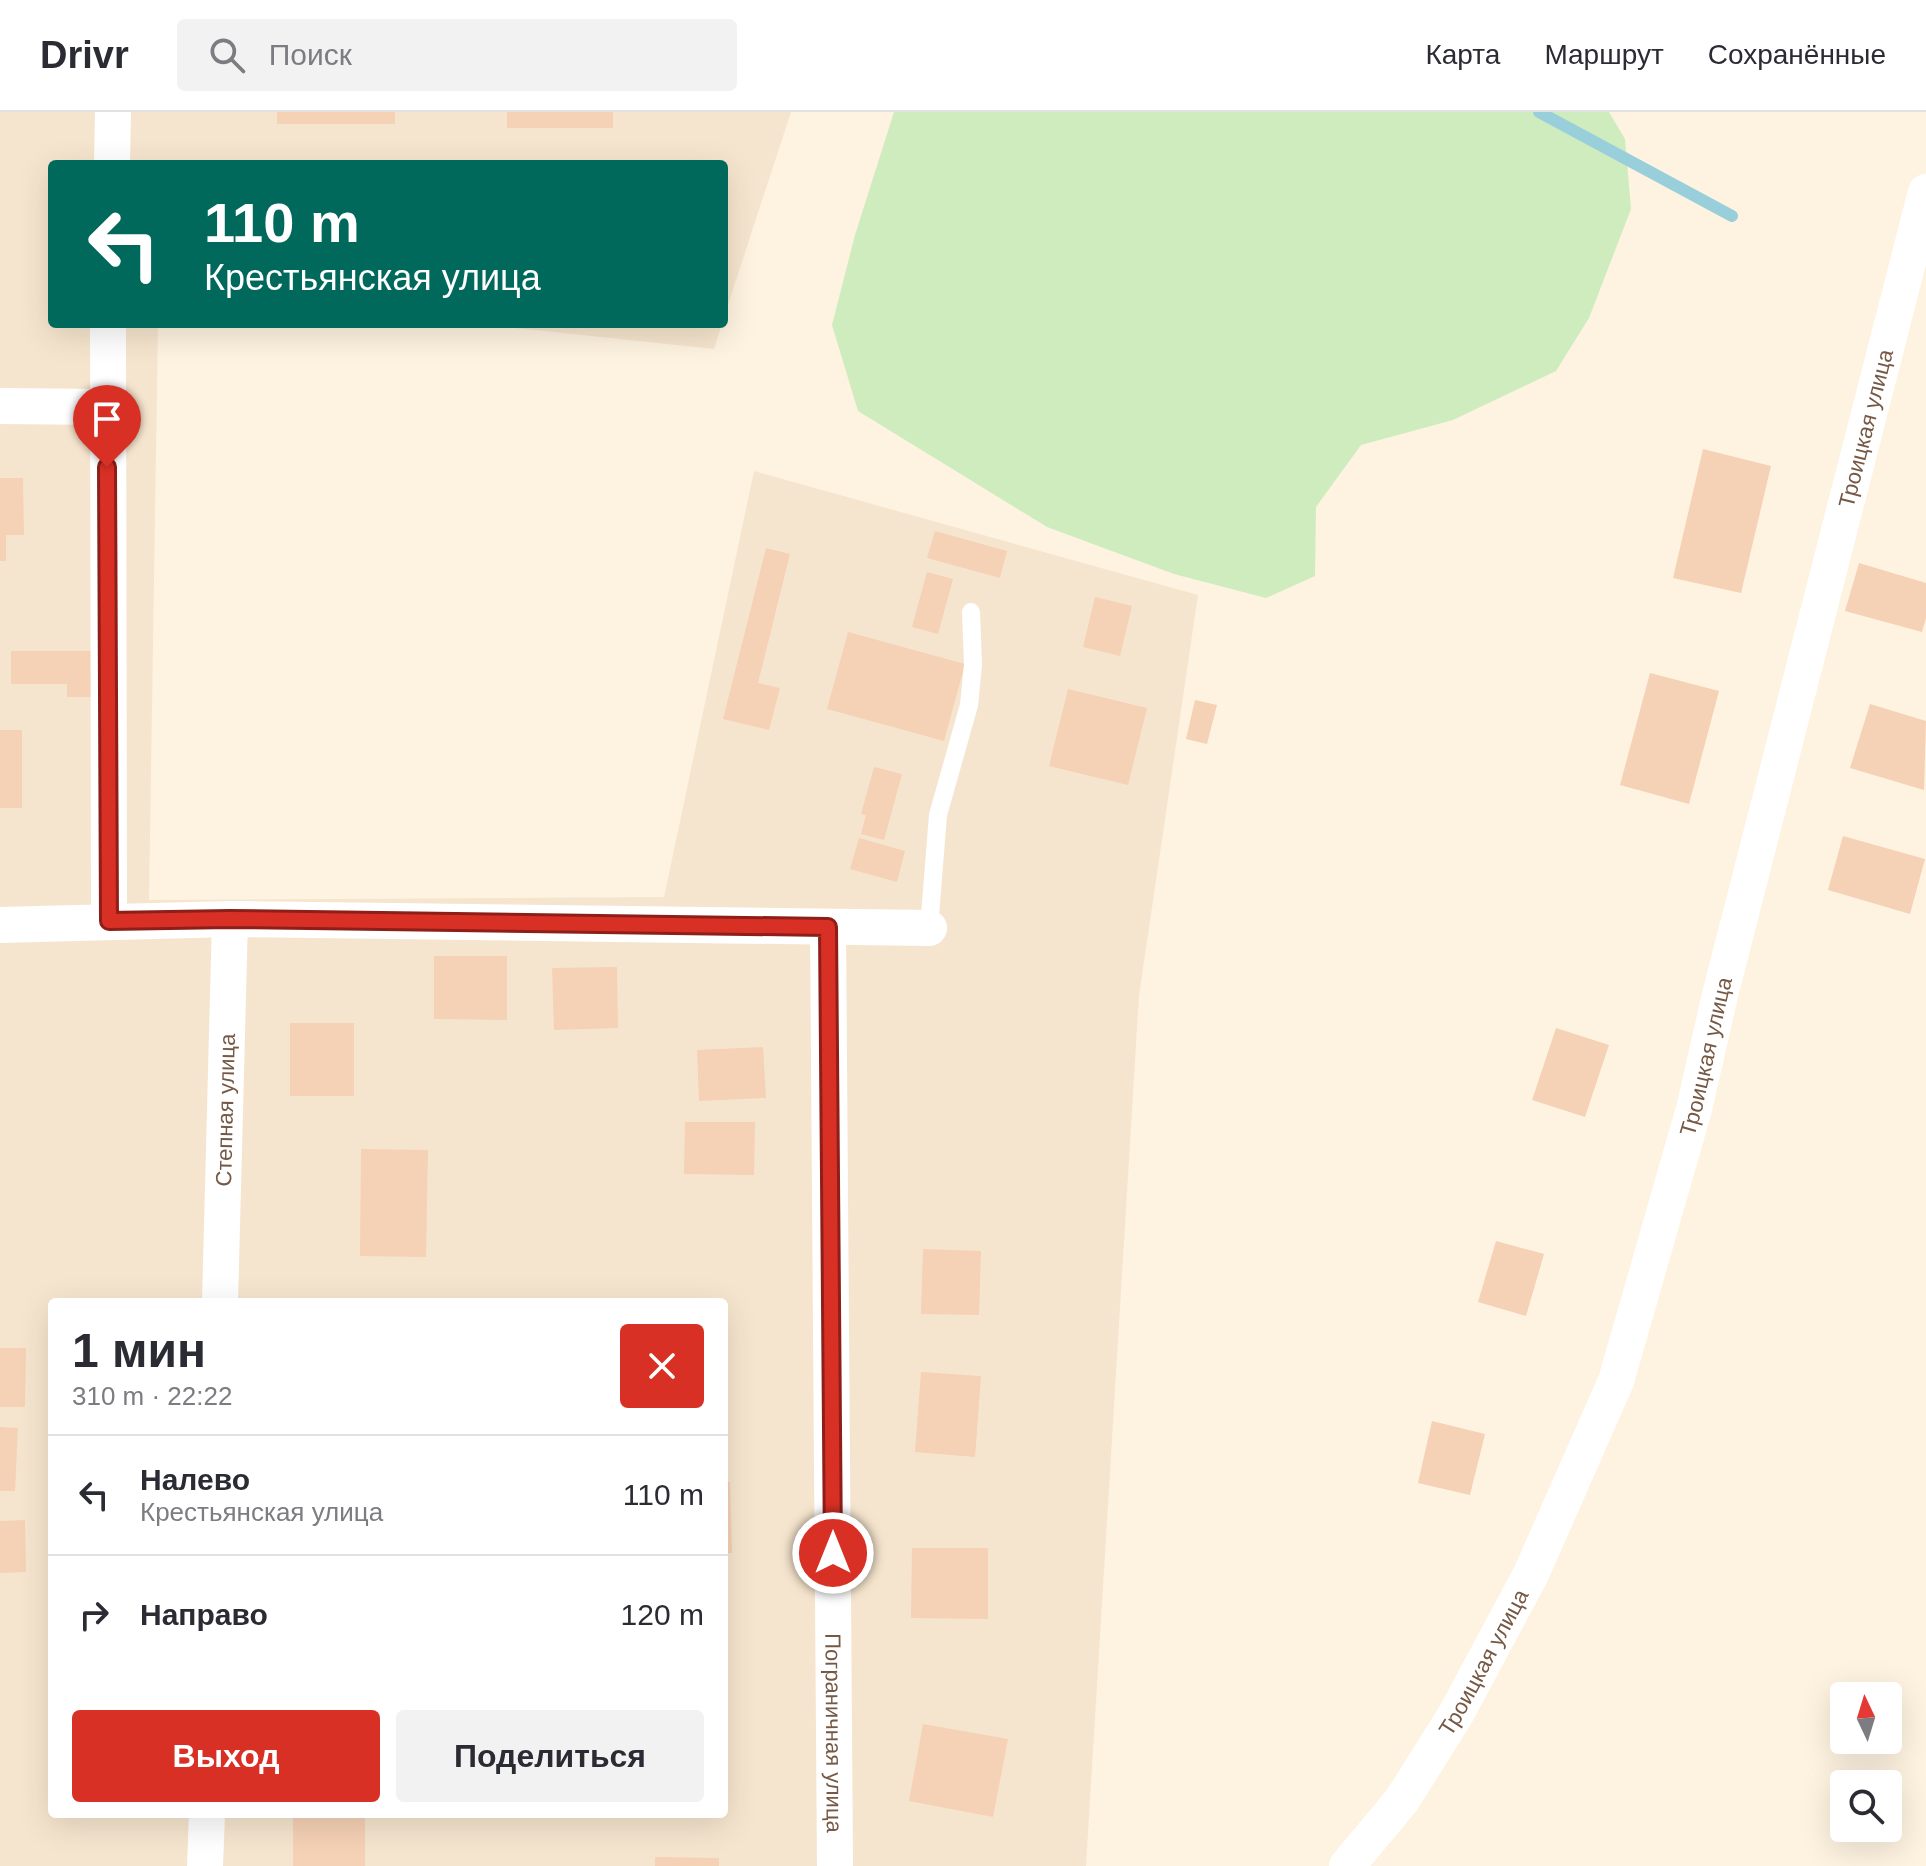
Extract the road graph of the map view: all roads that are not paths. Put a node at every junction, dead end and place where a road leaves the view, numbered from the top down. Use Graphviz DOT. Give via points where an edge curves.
graph roads {
  1 [pos="113,112"];
  2 [pos="112,160"];
  3 [pos="1926,192"];
  4 [pos="1917,274"];
  5 [pos="108,328"];
  6 [pos="0,406"];
  7 [pos="107,407"];
  8 [pos="971,612"];
  9 [pos="230,919"];
  10 [pos="109,921"];
  11 [pos="0,925"];
  12 [pos="828,927"];
  13 [pos="929,928"];
  14 [pos="220,1298"];
  15 [pos="207,1818"];
  16 [pos="205,1866"];
  17 [pos="835,1866"];
  18 [pos="1347,1866"];
  1 -- 2 [label="street"];
  3 -- 4 [label="street, Троицкая улица"];
  4 -- 18 [label="street, Троицкая улица" via="1616,1381 1531,1574 1456,1714 1402,1800"];
  5 -- 7 [label="street"];
  6 -- 7 [label="street"];
  7 -- 10 [label="street"];
  8 -- 13 [label="lane" via="969,705 938,815"];
  9 -- 10 [label="street"];
  9 -- 12 [label="street"];
  9 -- 14 [label="street, Степная улица"];
  10 -- 11 [label="street"];
  12 -- 13 [label="street"];
  12 -- 17 [label="street, Пограничная улица"];
  15 -- 16 [label="street"];
}
